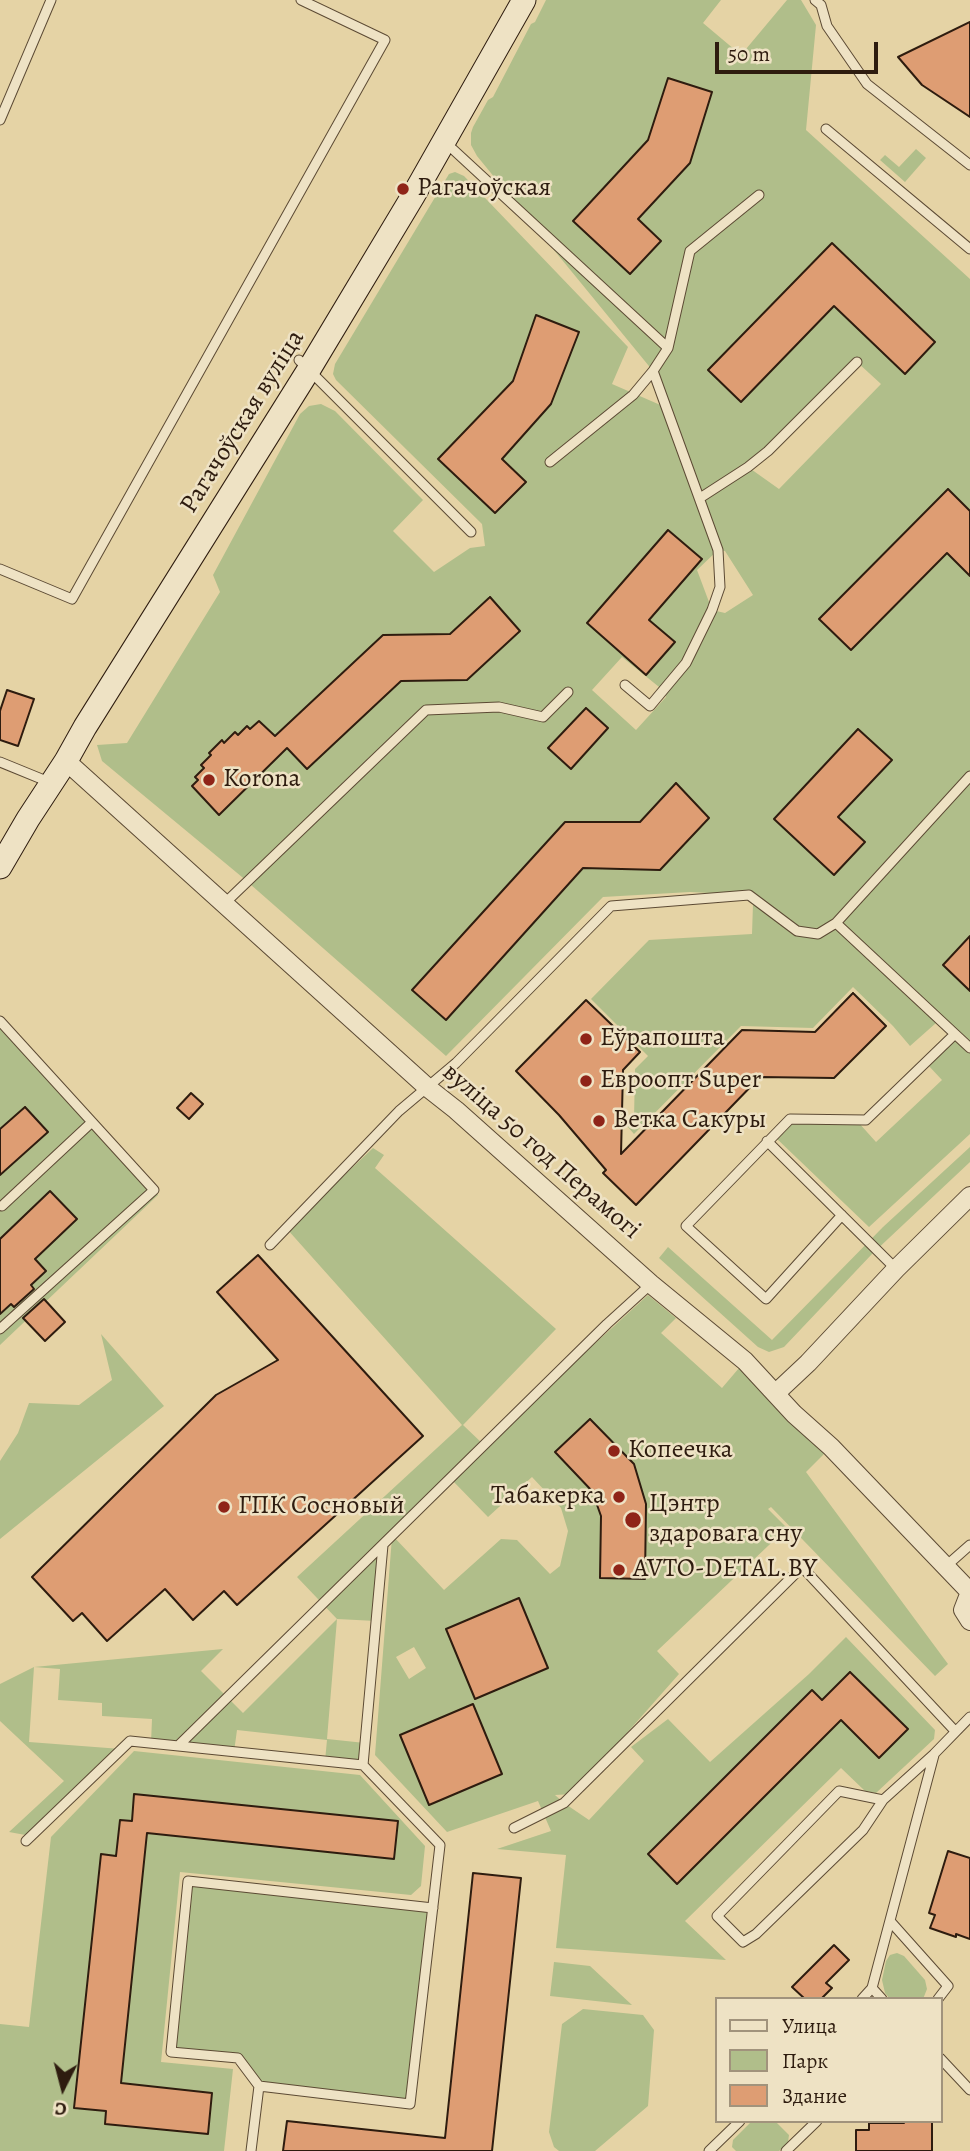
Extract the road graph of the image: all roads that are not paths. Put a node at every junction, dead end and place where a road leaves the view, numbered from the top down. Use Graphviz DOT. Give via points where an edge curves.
graph roads {
  1 [pos="51,0"];
  2 [pos="301,0"];
  3 [pos="524,0"];
  4 [pos="821,2"];
  5 [pos="0,120"];
  6 [pos="826,129"];
  7 [pos="443,141"];
  8 [pos="970,165"];
  9 [pos="759,195"];
  10 [pos="970,249"];
  11 [pos="668,348"];
  12 [pos="857,362"];
  13 [pos="304,366"];
  14 [pos="653,371"];
  15 [pos="550,462"];
  16 [pos="700,498"];
  17 [pos="471,532"];
  18 [pos="0,569"];
  19 [pos="625,685"];
  20 [pos="569,692"];
  21 [pos="66,761"];
  22 [pos="0,762"];
  23 [pos="970,776"];
  24 [pos="51,783"];
  25 [pos="0,867"];
  26 [pos="225,903"];
  27 [pos="836,923"];
  28 [pos="0,1021"];
  29 [pos="955,1034"];
  30 [pos="970,1048"];
  31 [pos="428,1088"];
  32 [pos="92,1122"];
  33 [pos="768,1141"];
  34 [pos="970,1196"];
  35 [pos="2,1206"];
  36 [pos="842,1216"];
  37 [pos="270,1245"];
  38 [pos="896,1269"];
  39 [pos="651,1284"];
  40 [pos="0,1329"];
  41 [pos="776,1393"];
  42 [pos="383,1545"];
  43 [pos="970,1545"];
  44 [pos="945,1567"];
  45 [pos="970,1592"];
  46 [pos="970,1621"];
  47 [pos="970,1717"];
  48 [pos="955,1731"];
  49 [pos="178,1746"];
  50 [pos="934,1754"];
  51 [pos="363,1765"];
  52 [pos="883,1800"];
  53 [pos="514,1828"];
  54 [pos="26,1841"];
  55 [pos="433,1908"];
  56 [pos="890,1921"];
  57 [pos="872,1989"];
  58 [pos="864,1997"];
  59 [pos="880,1997"];
  60 [pos="940,1997"];
  61 [pos="942,2061"];
  62 [pos="260,2086"];
  63 [pos="970,2090"];
  64 [pos="738,2123"];
  65 [pos="815,2123"];
  66 [pos="251,2151"];
  67 [pos="709,2151"];
  68 [pos="786,2151"];
  1 -- 5 [label="lane"];
  2 -- 18 [label="lane" via="385,40 72,599"];
  3 -- 7 [label="street, Рагачоўская вуліца"];
  4 -- 8 [label="lane" via="827,26 867,84"];
  6 -- 10 [label="lane"];
  7 -- 11 [label="lane"];
  7 -- 13 [label="street, Рагачоўская вуліца" via="401,217"];
  9 -- 11 [label="lane" via="690,251"];
  11 -- 14 [label="lane"];
  12 -- 16 [label="lane" via="768,451"];
  13 -- 17 [label="lane"];
  13 -- 21 [label="street, Рагачоўская вуліца"];
  14 -- 15 [label="lane" via="633,395"];
  14 -- 16 [label="lane"];
  16 -- 19 [label="lane" via="719,550 720,587 712,610 686,663 650,706"];
  20 -- 26 [label="lane" via="543,717 499,707 426,710"];
  21 -- 24 [label="street, Рагачоўская вуліца"];
  21 -- 26 [label="street, вуліца 50 год Перамогі"];
  22 -- 24 [label="lane"];
  23 -- 27 [label="lane"];
  24 -- 25 [label="street, Рагачоўская вуліца"];
  26 -- 31 [label="street, вуліца 50 год Перамогі"];
  27 -- 29 [label="lane"];
  27 -- 31 [label="lane" via="818,934 797,931 748,895 611,906"];
  28 -- 32 [label="lane"];
  29 -- 30 [label="lane"];
  29 -- 33 [label="lane" via="866,1120 790,1119"];
  31 -- 37 [label="lane" via="399,1111"];
  31 -- 39 [label="street, вуліца 50 год Перамогі"];
  32 -- 35 [label="lane"];
  32 -- 40 [label="lane" via="154,1190"];
  33 -- 36 [label="lane"];
  33 -- 36 [label="lane" via="686,1226 766,1299"];
  34 -- 38 [label="street"];
  36 -- 38 [label="lane"];
  38 -- 41 [label="street"];
  39 -- 41 [label="street, вуліца 50 год Перамогі" via="745,1361"];
  39 -- 42 [label="lane"];
  41 -- 44 [label="street, вуліца 50 год Перамогі"];
  42 -- 49 [label="lane"];
  42 -- 51 [label="lane"];
  43 -- 44 [label="lane"];
  44 -- 45 [label="street, вуліца 50 год Перамогі"];
  45 -- 46 [label="street, вуліца 50 год Перамогі" via="963,1610"];
  47 -- 48 [label="lane"];
  48 -- 50 [label="lane"];
  48 -- 53 [label="lane" via="802,1567 564,1803"];
  49 -- 51 [label="lane"];
  49 -- 54 [label="lane" via="130,1741"];
  50 -- 52 [label="lane"];
  50 -- 56 [label="lane"];
  51 -- 55 [label="lane" via="440,1845"];
  52 -- 52 [label="lane" via="839,1791 717,1916 743,1942 756,1934 863,1830"];
  55 -- 62 [label="lane" via="410,2104"];
  55 -- 62 [label="lane" via="188,1881 171,2052 238,2058"];
  56 -- 57 [label="lane"];
  56 -- 60 [label="lane" via="948,1986"];
  57 -- 58 [label="lane"];
  57 -- 59 [label="lane"];
  61 -- 63 [label="lane"];
  62 -- 66 [label="lane"];
  64 -- 67 [label="lane"];
  65 -- 68 [label="lane"];
}
